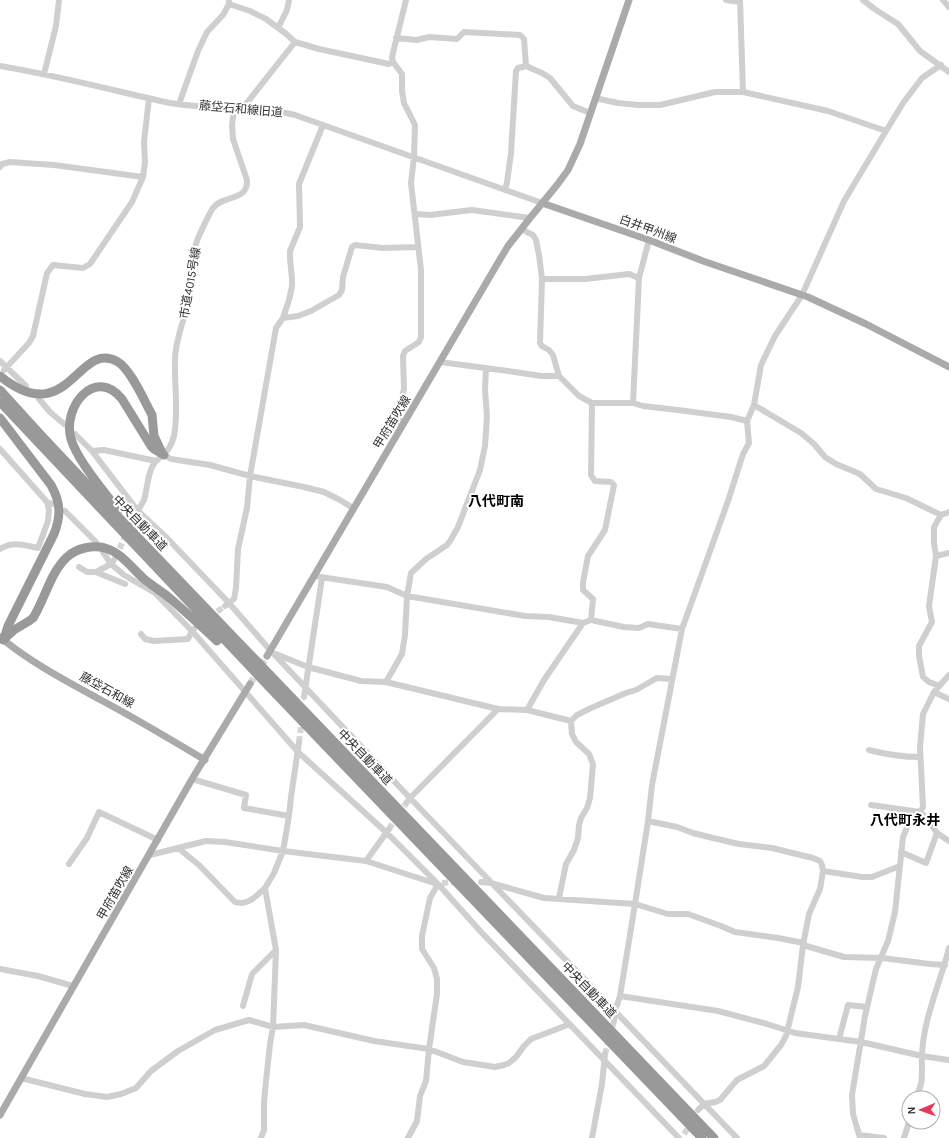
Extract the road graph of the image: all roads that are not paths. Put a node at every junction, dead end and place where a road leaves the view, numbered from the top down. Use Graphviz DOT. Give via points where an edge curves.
graph roads {
  1 [pos="59,0"];
  2 [pos="289,0"];
  3 [pos="406,0"];
  4 [pos="630,0"];
  5 [pos="726,0"];
  6 [pos="863,0"];
  7 [pos="943,0"];
  8 [pos="740,1"];
  9 [pos="229,2"];
  10 [pos="949,7"];
  11 [pos="278,28"];
  12 [pos="396,38"];
  13 [pos="294,42"];
  14 [pos="393,62"];
  15 [pos="0,66"];
  16 [pos="526,66"];
  17 [pos="946,67"];
  18 [pos="44,74"];
  19 [pos="743,92"];
  20 [pos="149,98"];
  21 [pos="595,98"];
  22 [pos="179,104"];
  23 [pos="234,109"];
  24 [pos="242,109"];
  25 [pos="590,113"];
  26 [pos="323,125"];
  27 [pos="886,131"];
  28 [pos="414,157"];
  29 [pos="0,167"];
  30 [pos="143,177"];
  31 [pos="505,190"];
  32 [pos="542,203"];
  33 [pos="415,214"];
  34 [pos="530,218"];
  35 [pos="521,229"];
  36 [pos="648,240"];
  37 [pos="418,247"];
  38 [pos="639,278"];
  39 [pos="542,279"];
  40 [pos="802,295"];
  41 [pos="284,318"];
  42 [pos="0,361"];
  43 [pos="440,362"];
  44 [pos="949,367"];
  45 [pos="486,368"];
  46 [pos="3,371"];
  47 [pos="559,376"];
  48 [pos="26,386"];
  49 [pos="0,390"];
  50 [pos="38,399"];
  51 [pos="0,402"];
  52 [pos="592,403"];
  53 [pos="634,403"];
  54 [pos="754,405"];
  55 [pos="0,418"];
  56 [pos="747,421"];
  57 [pos="64,424"];
  58 [pos="401,428"];
  59 [pos="75,434"];
  60 [pos="0,449"];
  61 [pos="92,451"];
  62 [pos="160,458"];
  63 [pos="250,476"];
  64 [pos="353,508"];
  65 [pos="65,511"];
  66 [pos="138,511"];
  67 [pos="949,512"];
  68 [pos="940,515"];
  69 [pos="133,518"];
  70 [pos="96,542"];
  71 [pos="0,549"];
  72 [pos="103,552"];
  73 [pos="949,553"];
  74 [pos="936,556"];
  75 [pos="113,562"];
  76 [pos="79,566"];
  77 [pos="96,572"];
  78 [pos="314,576"];
  79 [pos="322,578"];
  80 [pos="125,584"];
  81 [pos="406,596"];
  82 [pos="227,604"];
  83 [pos="216,619"];
  84 [pos="591,620"];
  85 [pos="583,623"];
  86 [pos="682,629"];
  87 [pos="193,630"];
  88 [pos="142,634"];
  89 [pos="2,639"];
  90 [pos="270,653"];
  91 [pos="308,667"];
  92 [pos="949,675"];
  93 [pos="672,679"];
  94 [pos="386,682"];
  95 [pos="250,684"];
  96 [pos="939,686"];
  97 [pos="305,687"];
  98 [pos="272,690"];
  99 [pos="246,691"];
  100 [pos="934,692"];
  101 [pos="304,698"];
  102 [pos="949,699"];
  103 [pos="498,709"];
  104 [pos="527,710"];
  105 [pos="571,722"];
  106 [pos="299,742"];
  107 [pos="869,750"];
  108 [pos="298,752"];
  109 [pos="920,757"];
  110 [pos="205,760"];
  111 [pos="192,779"];
  112 [pos="408,800"];
  113 [pos="871,805"];
  114 [pos="920,812"];
  115 [pos="289,816"];
  116 [pos="648,821"];
  117 [pos="388,831"];
  118 [pos="937,833"];
  119 [pos="158,840"];
  120 [pos="949,841"];
  121 [pos="178,848"];
  122 [pos="283,851"];
  123 [pos="901,852"];
  124 [pos="150,855"];
  125 [pos="366,861"];
  126 [pos="69,864"];
  127 [pos="900,866"];
  128 [pos="823,871"];
  129 [pos="481,882"];
  130 [pos="440,883"];
  131 [pos="491,883"];
  132 [pos="265,888"];
  133 [pos="559,898"];
  134 [pos="635,904"];
  135 [pos="803,944"];
  136 [pos="949,948"];
  137 [pos="276,950"];
  138 [pos="882,958"];
  139 [pos="945,965"];
  140 [pos="0,969"];
  141 [pos="73,986"];
  142 [pos="620,996"];
  143 [pos="243,1006"];
  144 [pos="867,1007"];
  145 [pos="615,1012"];
  146 [pos="614,1020"];
  147 [pos="570,1024"];
  148 [pos="273,1027"];
  149 [pos="787,1031"];
  150 [pos="839,1039"];
  151 [pos="861,1042"];
  152 [pos="429,1049"];
  153 [pos="922,1056"];
  154 [pos="605,1057"];
  155 [pos="949,1060"];
  156 [pos="21,1078"];
  157 [pos="920,1090"];
  158 [pos="704,1104"];
  159 [pos="698,1110"];
  160 [pos="0,1115"];
  161 [pos="860,1136"];
  162 [pos="682,1137"];
  163 [pos="261,1138"];
  164 [pos="408,1138"];
  165 [pos="592,1138"];
  166 [pos="702,1138"];
  167 [pos="714,1138"];
  168 [pos="737,1138"];
  169 [pos="884,1138"];
  1 -- 18 [label="street" via="56,26"];
  2 -- 11 [label="street"];
  3 -- 12 [label="street"];
  4 -- 21 [label="main road"];
  5 -- 8 [label="street"];
  6 -- 17 [label="street" via="898,24 920,51"];
  7 -- 10 [label="street"];
  8 -- 19 [label="street"];
  9 -- 11 [label="street" via="266,19"];
  9 -- 22 [label="street" via="223,16 207,32"];
  11 -- 13 [label="street"];
  12 -- 14 [label="street"];
  12 -- 16 [label="street" via="457,39 464,32 520,36 524,39"];
  13 -- 14 [label="street" via="389,64"];
  13 -- 24 [label="street"];
  14 -- 28 [label="street" via="402,74 404,103 415,125"];
  15 -- 18 [label="street, 藤垈石和線旧道"];
  16 -- 25 [label="street" via="542,72 573,106"];
  16 -- 31 [label="street" via="516,71 511,153"];
  17 -- 27 [label="street" via="922,78"];
  18 -- 20 [label="street, 藤垈石和線旧道"];
  19 -- 21 [label="street" via="715,92 660,105 618,103"];
  19 -- 27 [label="street" via="828,111"];
  20 -- 22 [label="street, 藤垈石和線旧道"];
  20 -- 30 [label="street"];
  21 -- 25 [label="main road"];
  22 -- 23 [label="street, 藤垈石和線旧道"];
  23 -- 24 [label="street, 藤垈石和線旧道"];
  23 -- 62 [label="street, 市道4015号線" via="233,139 248,186 245,192 213,208 196,243 190,298 176,346 174,435 172,443"];
  24 -- 26 [label="street, 藤垈石和線旧道" via="283,112"];
  25 -- 32 [label="main road" via="568,170"];
  26 -- 28 [label="street, 藤垈石和線旧道"];
  26 -- 41 [label="street" via="299,184 300,227 290,250 292,286"];
  27 -- 40 [label="street" via="844,201"];
  28 -- 31 [label="street, 藤垈石和線旧道"];
  28 -- 33 [label="street" via="411,183"];
  29 -- 30 [label="street" via="10,162 54,165"];
  30 -- 46 [label="street" via="132,202 90,264 83,268 53,265 47,273 33,336"];
  31 -- 32 [label="street, 藤垈石和線旧道"];
  32 -- 34 [label="main road, 甲府笛吹線"];
  32 -- 36 [label="main road, 白井甲州線"];
  33 -- 34 [label="street" via="430,215 472,210"];
  33 -- 37 [label="street"];
  34 -- 35 [label="main road, 甲府笛吹線"];
  35 -- 39 [label="street" via="533,235 536,240"];
  35 -- 43 [label="main road, 甲府笛吹線" via="499,261"];
  36 -- 38 [label="street"];
  36 -- 40 [label="main road, 白井甲州線"];
  37 -- 41 [label="street" via="383,248 355,245 352,247 339,295 311,312"];
  37 -- 58 [label="street" via="421,270 421,337 403,356 404,389 398,412"];
  38 -- 39 [label="street" via="629,274 585,279"];
  38 -- 53 [label="street"];
  39 -- 47 [label="street" via="540,343 553,355"];
  40 -- 44 [label="main road, 白井甲州線" via="866,324"];
  40 -- 54 [label="street" via="775,336 761,365"];
  41 -- 63 [label="street" via="276,328"];
  42 -- 46 [label="street"];
  43 -- 45 [label="street"];
  43 -- 58 [label="main road, 甲府笛吹線"];
  45 -- 47 [label="street"];
  45 -- 81 [label="street" via="487,416 480,470 450,541 411,573"];
  46 -- 48 [label="street"];
  46 -- 62 [label="highway" via="10,384 27,392 45,394 60,389 92,362 105,359 119,362 129,374 152,415"];
  47 -- 52 [label="street" via="578,396"];
  49 -- 83 [label="highway, 中央自動車道"];
  50 -- 57 [label="street"];
  51 -- 98 [label="highway, 中央自動車道"];
  52 -- 53 [label="street"];
  52 -- 84 [label="street" via="591,474 595,481 611,482 614,485 605,530 588,556 583,582 583,590 593,599"];
  53 -- 56 [label="street"];
  54 -- 56 [label="street"];
  54 -- 68 [label="street" via="801,433 825,457 860,474 876,488 906,498"];
  55 -- 89 [label="highway" via="51,486 60,511 54,534"];
  56 -- 86 [label="street" via="749,443"];
  58 -- 64 [label="main road, 甲府笛吹線"];
  59 -- 61 [label="street"];
  60 -- 71 [label="street" via="50,503 48,520 38,548 14,544"];
  61 -- 62 [label="street" via="104,450"];
  61 -- 66 [label="street"];
  62 -- 63 [label="street" via="210,465"];
  62 -- 66 [label="street, 市道4015号線" via="150,471 144,498"];
  62 -- 83 [label="highway" via="122,399 113,390 95,388 84,393 76,403 70,416 69,432 84,464 120,512"];
  63 -- 64 [label="street" via="324,492"];
  63 -- 82 [label="street" via="247,508 238,549 234,600"];
  64 -- 78 [label="main road, 甲府笛吹線"];
  65 -- 70 [label="street"];
  66 -- 69 [label="street, 市道4015号線"];
  66 -- 82 [label="street"];
  67 -- 68 [label="street"];
  68 -- 74 [label="street" via="934,527"];
  72 -- 75 [label="street"];
  73 -- 74 [label="street"];
  74 -- 96 [label="street" via="930,606 932,622 919,646 919,656 923,677"];
  75 -- 77 [label="street"];
  75 -- 87 [label="street" via="124,575 155,593"];
  76 -- 77 [label="street" via="87,572"];
  77 -- 80 [label="street"];
  78 -- 79 [label="street"];
  78 -- 90 [label="main road, 甲府笛吹線"];
  79 -- 81 [label="street" via="387,587"];
  79 -- 91 [label="street"];
  81 -- 85 [label="street"];
  81 -- 94 [label="street" via="402,654"];
  82 -- 90 [label="street"];
  83 -- 167 [label="highway, 中央自動車道"];
  84 -- 85 [label="street"];
  84 -- 86 [label="street" via="624,627 639,628 648,624"];
  85 -- 104 [label="street"];
  86 -- 93 [label="street"];
  87 -- 88 [label="street" via="188,639 154,641 145,639"];
  87 -- 99 [label="street"];
  89 -- 98 [label="highway" via="33,618 55,574 68,557 84,548 104,548 122,558 171,599"];
  89 -- 110 [label="main road, 藤垈石和線" via="69,682"];
  90 -- 91 [label="street"];
  90 -- 97 [label="street"];
  91 -- 94 [label="street" via="361,681"];
  91 -- 97 [label="street"];
  92 -- 96 [label="street"];
  93 -- 105 [label="street" via="657,678 636,690 577,715"];
  93 -- 116 [label="street" via="652,785"];
  94 -- 103 [label="street"];
  95 -- 99 [label="main road, 甲府笛吹線"];
  96 -- 100 [label="street"];
  97 -- 101 [label="street"];
  97 -- 112 [label="street"];
  98 -- 166 [label="highway, 中央自動車道"];
  99 -- 108 [label="street"];
  99 -- 110 [label="main road, 甲府笛吹線"];
  100 -- 102 [label="street"];
  100 -- 109 [label="street" via="923,714"];
  103 -- 104 [label="street"];
  103 -- 112 [label="street"];
  104 -- 105 [label="street"];
  105 -- 133 [label="street" via="576,742 589,754 592,778 590,798 581,818 574,850 566,864"];
  106 -- 108 [label="street"];
  107 -- 109 [label="street" via="904,757"];
  108 -- 115 [label="street"];
  108 -- 117 [label="street"];
  109 -- 114 [label="street" via="923,807"];
  110 -- 111 [label="main road, 甲府笛吹線"];
  111 -- 115 [label="street" via="246,794 244,808"];
  111 -- 119 [label="main road, 甲府笛吹線"];
  112 -- 131 [label="street"];
  113 -- 114 [label="street"];
  114 -- 118 [label="street"];
  114 -- 123 [label="street" via="908,825"];
  115 -- 122 [label="street"];
  116 -- 128 [label="street" via="739,844 772,848 813,858 820,862"];
  116 -- 134 [label="street"];
  117 -- 125 [label="street"];
  117 -- 130 [label="street"];
  118 -- 120 [label="street"];
  118 -- 123 [label="street" via="926,863"];
  119 -- 124 [label="main road, 甲府笛吹線"];
  119 -- 126 [label="street" via="98,812 87,838"];
  121 -- 122 [label="street" via="206,841"];
  121 -- 124 [label="street"];
  121 -- 132 [label="street" via="199,865 235,902 241,904 249,901"];
  122 -- 125 [label="street"];
  122 -- 132 [label="street"];
  123 -- 127 [label="street"];
  124 -- 141 [label="main road, 甲府笛吹線"];
  125 -- 130 [label="street"];
  127 -- 128 [label="street" via="872,877"];
  127 -- 138 [label="street" via="895,912"];
  128 -- 135 [label="street" via="820,889 809,914"];
  129 -- 131 [label="street"];
  130 -- 147 [label="street" via="482,933"];
  130 -- 152 [label="street" via="430,898 422,936 422,949 434,968 437,979"];
  131 -- 133 [label="street" via="544,898"];
  131 -- 145 [label="street"];
  132 -- 137 [label="street"];
  133 -- 134 [label="street"];
  134 -- 135 [label="street" via="668,914 688,914 735,932"];
  134 -- 142 [label="street"];
  135 -- 138 [label="street" via="844,957"];
  135 -- 149 [label="street" via="798,987"];
  136 -- 139 [label="street"];
  137 -- 143 [label="street" via="252,974"];
  137 -- 148 [label="street"];
  138 -- 139 [label="street"];
  138 -- 144 [label="street" via="876,969"];
  139 -- 153 [label="street" via="929,1015"];
  140 -- 141 [label="street"];
  141 -- 156 [label="main road, 甲府笛吹線"];
  142 -- 145 [label="street"];
  142 -- 149 [label="street" via="718,1011"];
  144 -- 150 [label="street" via="848,1005"];
  144 -- 151 [label="street"];
  145 -- 146 [label="street"];
  145 -- 158 [label="street"];
  147 -- 152 [label="street" via="531,1039 509,1063 495,1067 463,1062"];
  147 -- 154 [label="street"];
  148 -- 152 [label="street" via="304,1025 374,1041"];
  148 -- 156 [label="street" via="249,1020 215,1030 178,1051 151,1071 136,1088 121,1094 106,1097 85,1094"];
  148 -- 163 [label="street" via="266,1080 264,1130"];
  149 -- 150 [label="street"];
  149 -- 158 [label="street" via="781,1045 764,1066 738,1080 720,1100"];
  150 -- 151 [label="street"];
  151 -- 153 [label="street"];
  151 -- 161 [label="street" via="852,1095 853,1114"];
  152 -- 164 [label="street" via="426,1081 420,1096 417,1121"];
  153 -- 155 [label="street"];
  153 -- 157 [label="street"];
  154 -- 162 [label="street"];
  154 -- 165 [label="street"];
  156 -- 160 [label="main road, 甲府笛吹線"];
  158 -- 159 [label="street"];
  158 -- 168 [label="street"];
  161 -- 169 [label="street"];
}
